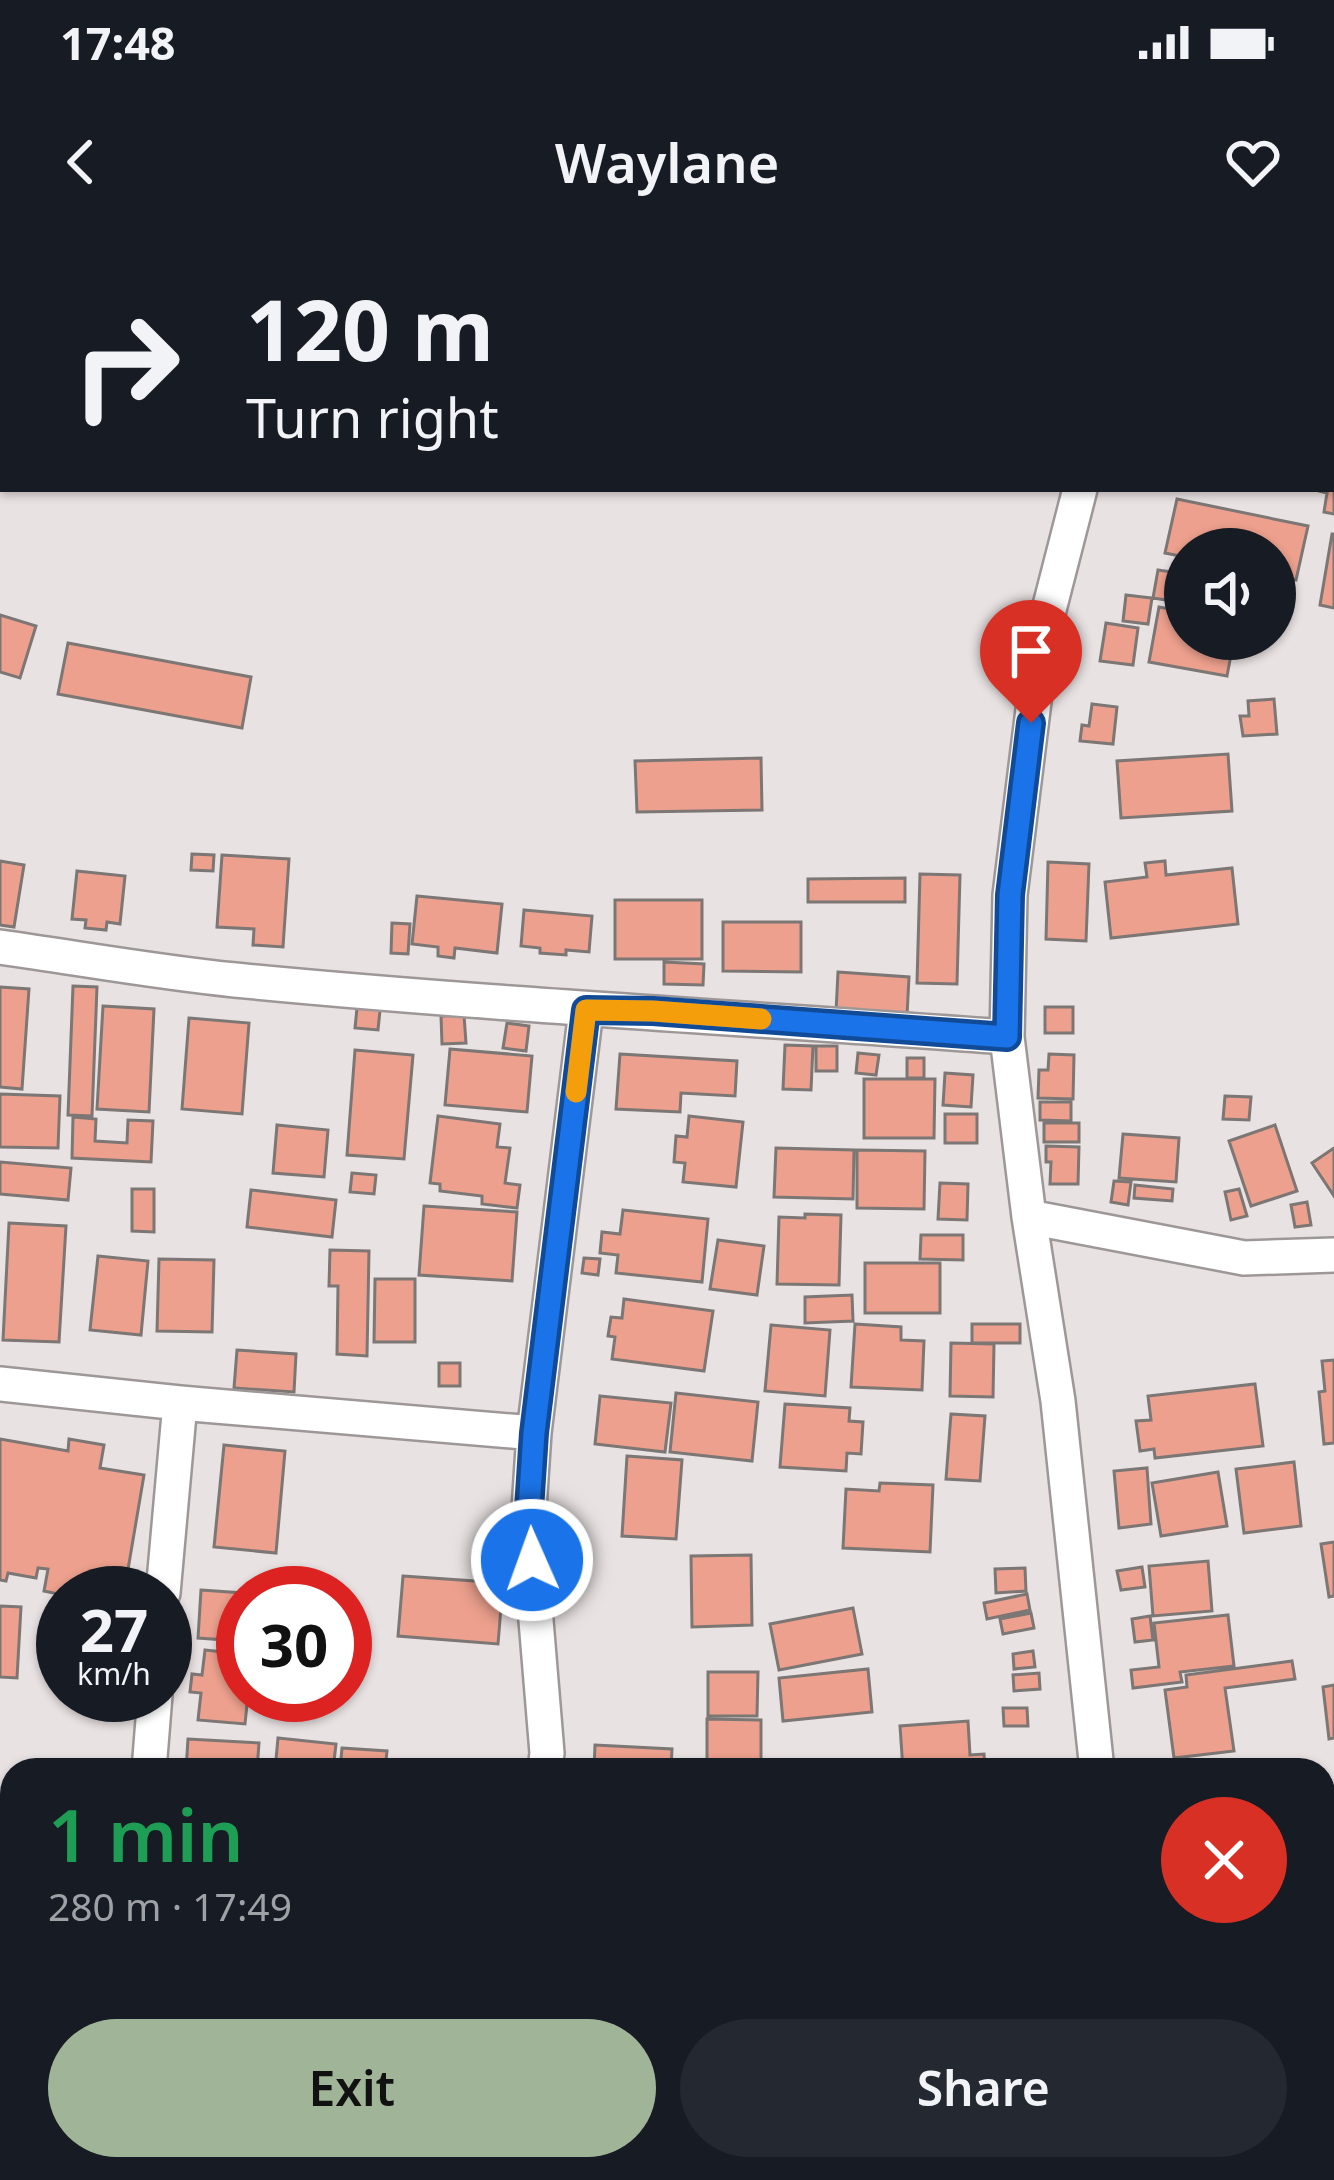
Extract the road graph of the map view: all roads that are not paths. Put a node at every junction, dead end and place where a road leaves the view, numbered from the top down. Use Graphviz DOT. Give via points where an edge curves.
graph roads {
  1 [pos="1079,492"];
  2 [pos="0,947"];
  3 [pos="586,1010"];
  4 [pos="1007,1037"];
  5 [pos="1029,1217"];
  6 [pos="1334,1255"];
  7 [pos="0,1384"];
  8 [pos="180,1403"];
  9 [pos="534,1433"];
  10 [pos="165,1566"];
  11 [pos="153,1722"];
  12 [pos="150,1758"];
  13 [pos="546,1758"];
  14 [pos="1096,1758"];
  1 -- 4 [label="street" via="1042,637 1010,895"];
  2 -- 3 [label="street" via="230,979"];
  3 -- 4 [label="street"];
  3 -- 9 [label="street"];
  4 -- 5 [label="street"];
  5 -- 6 [label="street" via="1244,1258"];
  5 -- 14 [label="street" via="1058,1401"];
  7 -- 8 [label="street"];
  8 -- 9 [label="street"];
  8 -- 10 [label="street"];
  9 -- 13 [label="street" via="528,1524"];
  11 -- 12 [label="street"];
}
